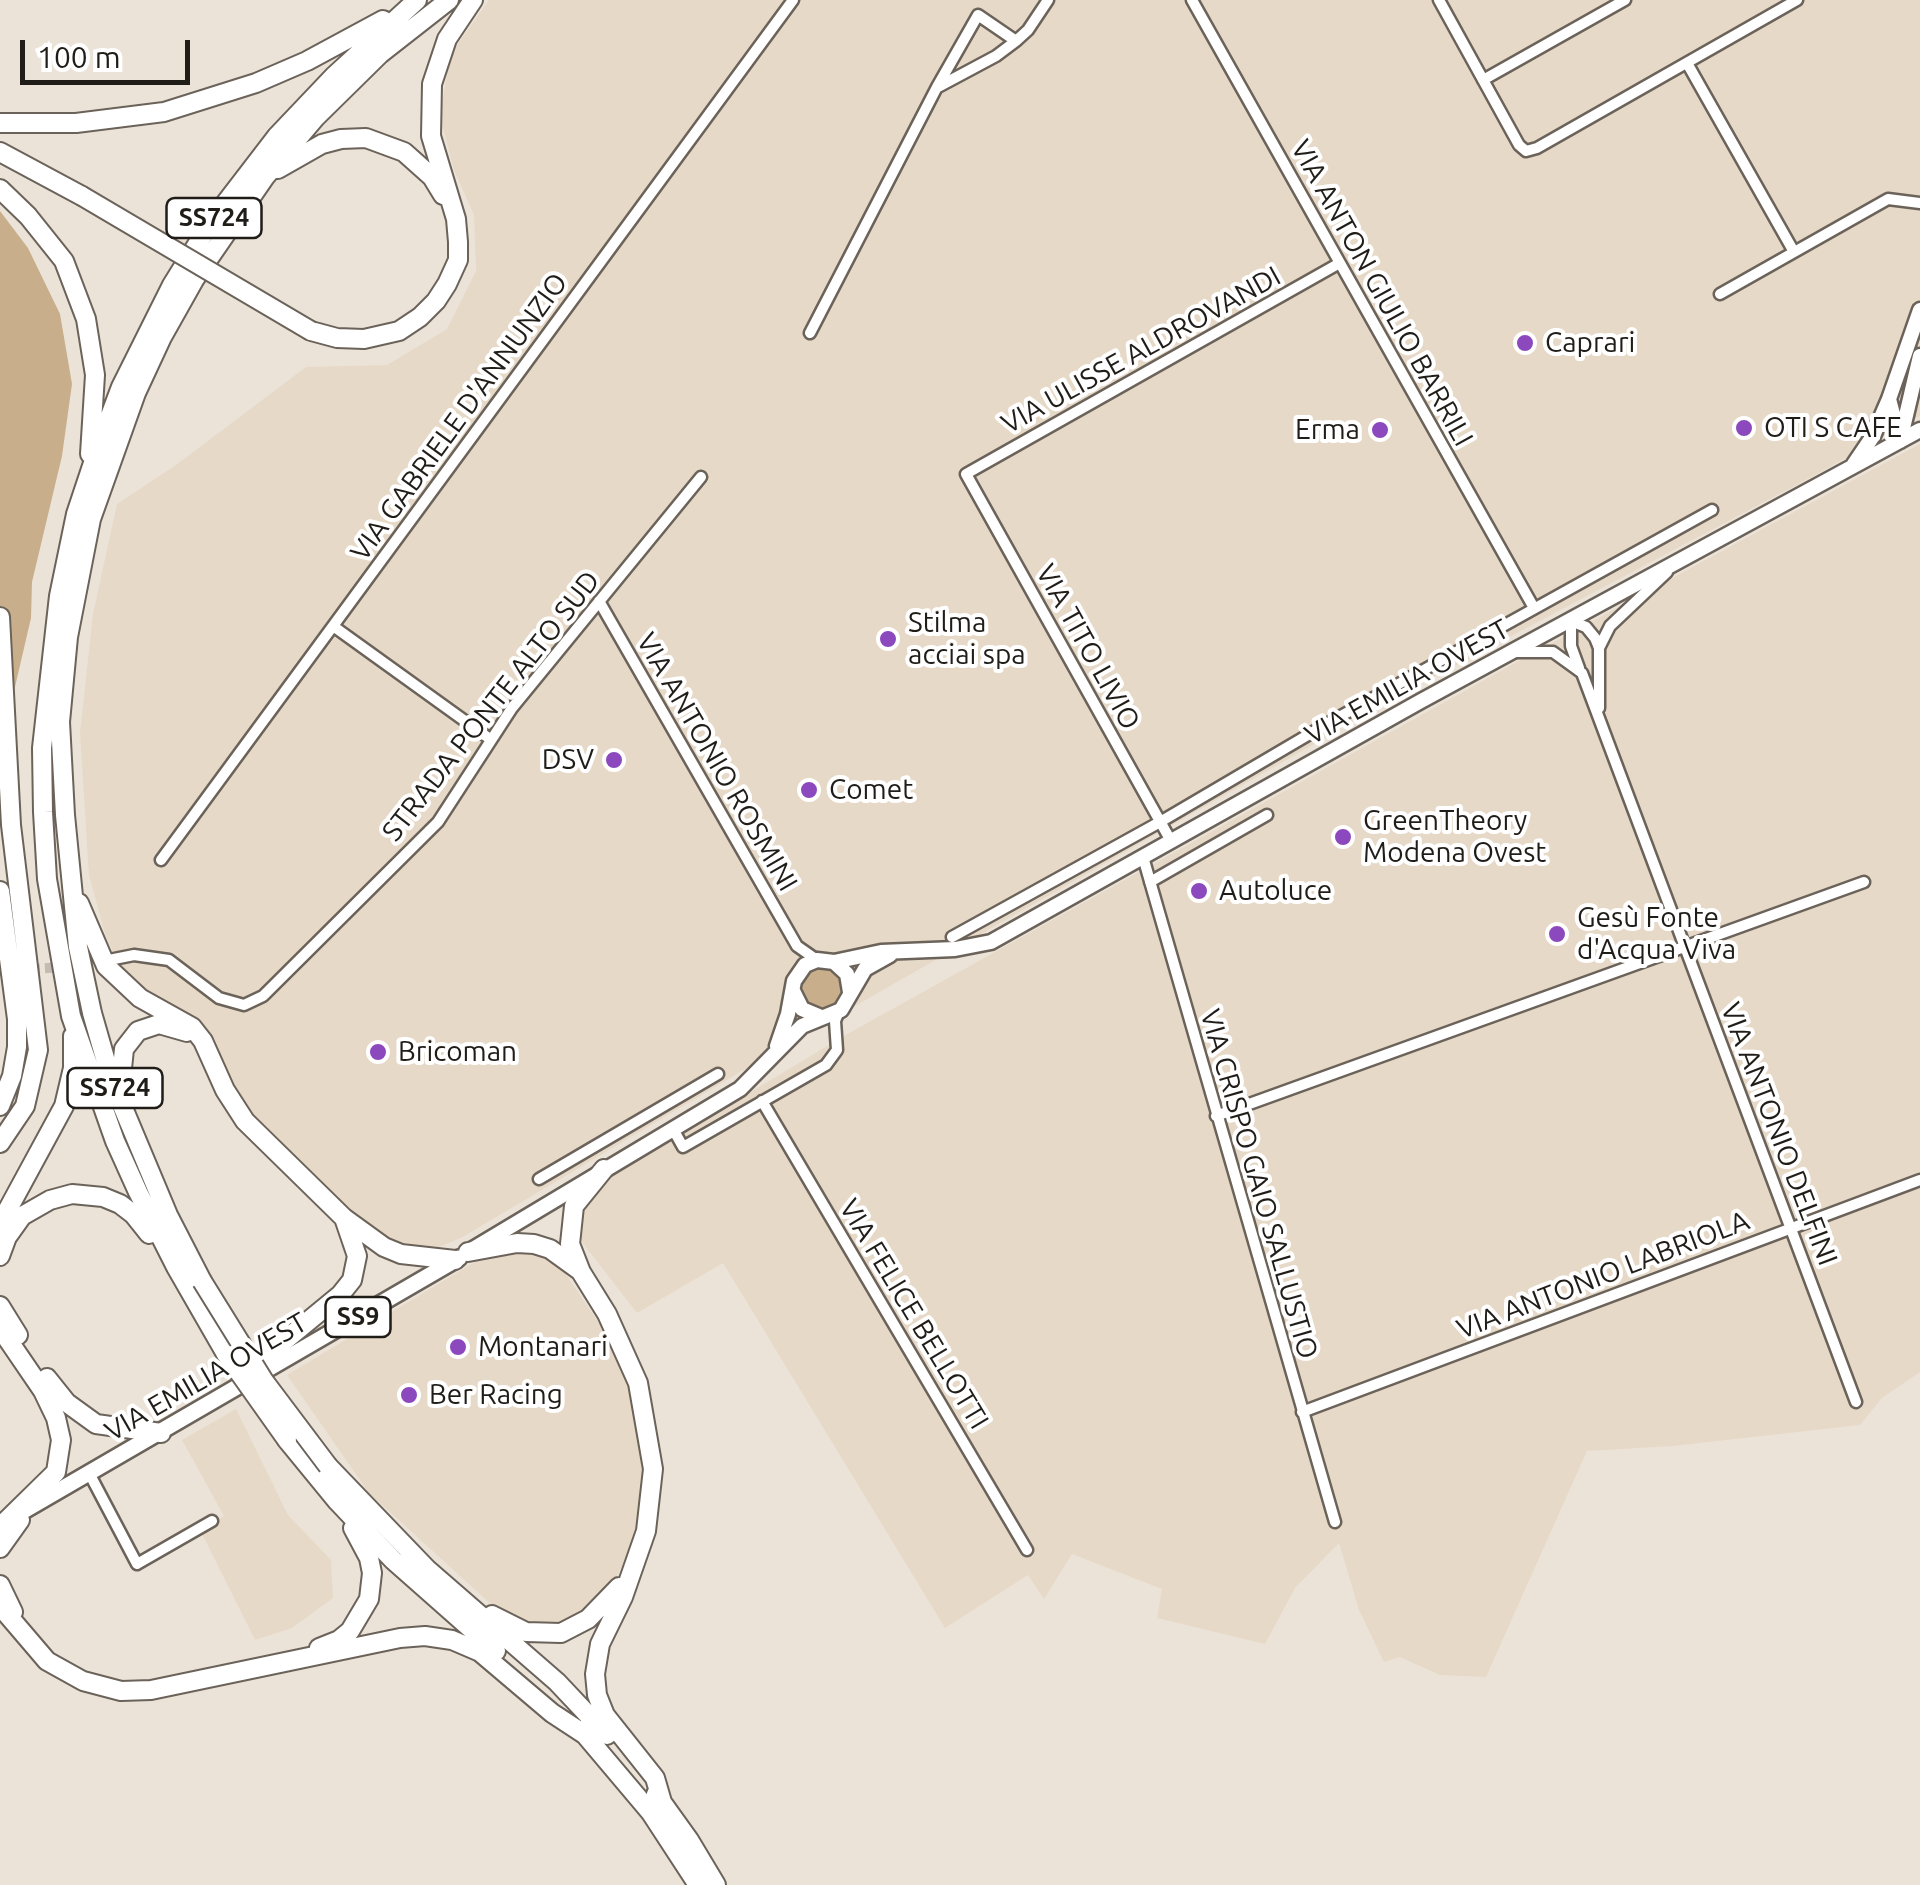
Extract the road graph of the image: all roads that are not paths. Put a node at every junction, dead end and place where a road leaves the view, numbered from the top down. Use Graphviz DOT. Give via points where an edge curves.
graph roads {
  1 [pos="449,0"];
  2 [pos="473,0"];
  3 [pos="793,0"];
  4 [pos="1048,0"];
  5 [pos="1192,0"];
  6 [pos="1439,0"];
  7 [pos="1625,0"];
  8 [pos="1797,0"];
  9 [pos="414,3"];
  10 [pos="1016,41"];
  11 [pos="1688,63"];
  12 [pos="1483,80"];
  13 [pos="937,87"];
  14 [pos="0,123"];
  15 [pos="0,152"];
  16 [pos="265,177"];
  17 [pos="0,190"];
  18 [pos="1920,203"];
  19 [pos="456,218"];
  20 [pos="1794,252"];
  21 [pos="1338,264"];
  22 [pos="1720,294"];
  23 [pos="1920,310"];
  24 [pos="810,333"];
  25 [pos="1920,357"];
  26 [pos="1920,366"];
  27 [pos="1890,399"];
  28 [pos="1920,430"];
  29 [pos="1900,441"];
  30 [pos="1852,468"];
  31 [pos="966,474"];
  32 [pos="702,476"];
  33 [pos="88,479"];
  34 [pos="1712,510"];
  35 [pos="1674,566"];
  36 [pos="600,601"];
  37 [pos="1534,608"];
  38 [pos="0,617"];
  39 [pos="1571,621"];
  40 [pos="333,626"];
  41 [pos="1599,648"];
  42 [pos="1512,652"];
  43 [pos="1582,673"];
  44 [pos="1408,679"];
  45 [pos="1421,701"];
  46 [pos="1599,714"];
  47 [pos="490,740"];
  48 [pos="1266,815"];
  49 [pos="1160,822"];
  50 [pos="1171,841"];
  51 [pos="1143,858"];
  52 [pos="161,860"];
  53 [pos="70,881"];
  54 [pos="1150,882"];
  55 [pos="1864,882"];
  56 [pos="0,890"];
  57 [pos="952,937"];
  58 [pos="796,946"];
  59 [pos="1685,948"];
  60 [pos="910,950"];
  61 [pos="110,960"];
  62 [pos="817,960"];
  63 [pos="834,962"];
  64 [pos="797,973"];
  65 [pos="793,990"];
  66 [pos="850,992"];
  67 [pos="72,1016"];
  68 [pos="830,1018"];
  69 [pos="206,1048"];
  70 [pos="775,1052"];
  71 [pos="718,1074"];
  72 [pos="762,1101"];
  73 [pos="121,1103"];
  74 [pos="0,1106"];
  75 [pos="1216,1116"];
  76 [pos="673,1129"];
  77 [pos="0,1144"];
  78 [pos="592,1148"];
  79 [pos="604,1169"];
  80 [pos="539,1179"];
  81 [pos="1920,1180"];
  82 [pos="344,1218"];
  83 [pos="0,1224"];
  84 [pos="1790,1229"];
  85 [pos="0,1256"];
  86 [pos="462,1256"];
  87 [pos="581,1272"];
  88 [pos="192,1285"];
  89 [pos="0,1306"];
  90 [pos="0,1328"];
  91 [pos="260,1374"];
  92 [pos="1856,1402"];
  93 [pos="1302,1412"];
  94 [pos="161,1433"];
  95 [pos="321,1470"];
  96 [pos="89,1473"];
  97 [pos="337,1502"];
  98 [pos="33,1505"];
  99 [pos="212,1521"];
  100 [pos="1335,1522"];
  101 [pos="1,1525"];
  102 [pos="0,1548"];
  103 [pos="1027,1550"];
  104 [pos="427,1569"];
  105 [pos="630,1575"];
  106 [pos="0,1584"];
  107 [pos="0,1606"];
  108 [pos="28,1639"];
  109 [pos="294,1658"];
  110 [pos="587,1736"];
  111 [pos="665,1806"];
  112 [pos="698,1885"];
  113 [pos="716,1885"];
  1 -- 16 [label="highway, SS724" via="342,90"];
  2 -- 19 [label="highway" via="438,60 429,110"];
  3 -- 40 [label="street, VIA GABRIELE D'ANNUNZIO"];
  4 -- 10 [label="street"];
  5 -- 21 [label="street, VIA ANTON GIULIO BARRILI"];
  6 -- 12 [label="street"];
  7 -- 12 [label="street"];
  8 -- 11 [label="street"];
  9 -- 14 [label="highway" via="307,61 195,104 118,120"];
  9 -- 33 [label="highway, SS724" via="277,136 211,222 148,330"];
  10 -- 13 [label="street"];
  10 -- 13 [label="street" via="978,15"];
  11 -- 12 [label="street" via="1526,150"];
  11 -- 20 [label="street"];
  13 -- 24 [label="street"];
  15 -- 19 [label="highway, bridge" via="311,331 337,338 399,331 436,301 458,260"];
  16 -- 19 [label="highway" via="322,144 366,138 404,152 432,177"];
  16 -- 53 [label="highway, SS724" via="162,337 91,518 68,636 60,722"];
  17 -- 33 [label="highway" via="64,261 86,319 95,375"];
  18 -- 20 [label="street" via="1888,199"];
  20 -- 22 [label="street"];
  21 -- 31 [label="street, VIA ULISSE ALDROVANDI"];
  21 -- 37 [label="street, VIA ANTON GIULIO BARRILI"];
  23 -- 27 [label="main road"];
  25 -- 26 [label="main road"];
  25 -- 29 [label="main road"];
  27 -- 29 [label="main road"];
  27 -- 30 [label="main road"];
  28 -- 29 [label="main road, VIA EMILIA OVEST"];
  29 -- 30 [label="main road, VIA EMILIA OVEST"];
  30 -- 35 [label="main road, VIA EMILIA OVEST"];
  31 -- 49 [label="street, VIA TITO LIVIO"];
  32 -- 36 [label="street, STRADA PONTE ALTO SUD"];
  33 -- 67 [label="highway, SS724" via="58,596 42,748 47,879"];
  34 -- 37 [label="street, VIA EMILIA OVEST"];
  35 -- 39 [label="main road, VIA EMILIA OVEST"];
  35 -- 41 [label="street" via="1610,626"];
  36 -- 47 [label="street, STRADA PONTE ALTO SUD"];
  36 -- 58 [label="street, VIA ANTONIO ROSMINI"];
  37 -- 44 [label="street, VIA EMILIA OVEST"];
  38 -- 77 [label="highway" via="11,825 38,1050 25,1106"];
  39 -- 41 [label="street" via="1586,628"];
  39 -- 42 [label="main road, VIA EMILIA OVEST"];
  39 -- 43 [label="street, VIA ANTONIO DELFINI" via="1571,646"];
  40 -- 47 [label="street"];
  40 -- 52 [label="street, VIA GABRIELE D'ANNUNZIO"];
  41 -- 46 [label="street"];
  42 -- 43 [label="street" via="1553,652"];
  42 -- 45 [label="main road, VIA EMILIA OVEST"];
  43 -- 46 [label="street, VIA ANTONIO DELFINI"];
  44 -- 45 [label="street"];
  44 -- 49 [label="street, VIA EMILIA OVEST"];
  45 -- 50 [label="main road, VIA EMILIA OVEST"];
  46 -- 59 [label="street, VIA ANTONIO DELFINI"];
  47 -- 61 [label="street, STRADA PONTE ALTO SUD" via="438,822 263,996 244,1005 220,998 169,960"];
  48 -- 54 [label="street"];
  49 -- 50 [label="street, VIA TITO LIVIO"];
  49 -- 57 [label="street, VIA EMILIA OVEST"];
  50 -- 51 [label="main road, VIA EMILIA OVEST"];
  51 -- 54 [label="street, VIA CRISPO GAIO SALLUSTIO"];
  51 -- 60 [label="main road, VIA EMILIA OVEST" via="990,942"];
  53 -- 69 [label="highway" via="106,966 140,998 192,1027"];
  53 -- 73 [label="highway, SS724" via="92,1013"];
  54 -- 75 [label="street, VIA CRISPO GAIO SALLUSTIO"];
  55 -- 59 [label="street"];
  56 -- 74 [label="highway" via="17,1047"];
  58 -- 62 [label="street"];
  58 -- 64 [label="street"];
  59 -- 75 [label="street"];
  59 -- 84 [label="street, VIA ANTONIO DELFINI"];
  60 -- 63 [label="main road, VIA EMILIA OVEST"];
  60 -- 66 [label="main road, VIA EMILIA OVEST" via="865,968"];
  62 -- 63 [label="main road"];
  62 -- 64 [label="main road"];
  63 -- 66 [label="main road" via="847,974"];
  64 -- 65 [label="main road"];
  65 -- 68 [label="main road" via="802,1010"];
  65 -- 70 [label="main road, VIA EMILIA OVEST"];
  66 -- 68 [label="main road"];
  67 -- 83 [label="highway" via="74,1054 64,1106"];
  67 -- 88 [label="highway, SS724" via="116,1140"];
  68 -- 70 [label="main road, VIA EMILIA OVEST" via="802,1026"];
  68 -- 72 [label="street" via="837,1050 826,1065"];
  69 -- 73 [label="highway" via="170,1025 138,1032 120,1060"];
  69 -- 82 [label="highway" via="245,1121"];
  70 -- 76 [label="main road, VIA EMILIA OVEST / SS9" via="740,1090"];
  71 -- 78 [label="street"];
  72 -- 76 [label="street" via="683,1146"];
  72 -- 103 [label="street, VIA FELICE BELLOTTI"];
  73 -- 88 [label="highway, SS724"];
  75 -- 93 [label="street, VIA CRISPO GAIO SALLUSTIO"];
  76 -- 79 [label="main road, VIA EMILIA OVEST / SS9"];
  78 -- 79 [label="street"];
  78 -- 80 [label="street"];
  79 -- 86 [label="main road, VIA EMILIA OVEST / SS9"];
  79 -- 87 [label="highway" via="574,1206 570,1244"];
  81 -- 84 [label="street, VIA ANTONIO LABRIOLA"];
  82 -- 86 [label="highway" via="401,1254"];
  82 -- 91 [label="highway" via="357,1256 352,1280 278,1346"];
  84 -- 92 [label="street, VIA ANTONIO DELFINI"];
  84 -- 93 [label="street, VIA ANTONIO LABRIOLA"];
  85 -- 88 [label="highway" via="30,1209 85,1194 133,1214 167,1265"];
  86 -- 87 [label="highway" via="534,1244"];
  86 -- 91 [label="main road, VIA EMILIA OVEST / SS9"];
  87 -- 105 [label="highway" via="625,1351 651,1444 651,1504"];
  88 -- 95 [label="highway, SS724, bridge"];
  89 -- 94 [label="highway" via="56,1392 80,1414 110,1428"];
  90 -- 101 [label="highway" via="43,1391 61,1440 56,1472"];
  91 -- 94 [label="main road, VIA EMILIA OVEST / SS9"];
  93 -- 100 [label="street, VIA CRISPO GAIO SALLUSTIO"];
  94 -- 96 [label="main road, VIA EMILIA OVEST / SS9"];
  95 -- 97 [label="highway, SS724"];
  95 -- 104 [label="highway, SS724"];
  96 -- 98 [label="main road, VIA EMILIA OVEST / SS9"];
  96 -- 99 [label="street, VIA EMILIA OVEST" via="137,1564"];
  97 -- 109 [label="highway" via="369,1558 369,1600 360,1620 338,1640"];
  97 -- 110 [label="highway, SS724"];
  98 -- 101 [label="main road, VIA EMILIA OVEST / SS9"];
  98 -- 102 [label="highway"];
  104 -- 105 [label="highway" via="506,1625 546,1634 588,1620"];
  104 -- 111 [label="highway, SS724" via="556,1682"];
  105 -- 111 [label="highway" via="600,1644 596,1686 610,1724 655,1778"];
  106 -- 108 [label="highway"];
  107 -- 108 [label="highway"];
  108 -- 109 [label="highway" via="71,1676 121,1691"];
  109 -- 110 [label="highway" via="400,1638 452,1640 480,1652"];
  110 -- 112 [label="highway, SS724" via="667,1835"];
  111 -- 113 [label="highway, SS724"];
}
